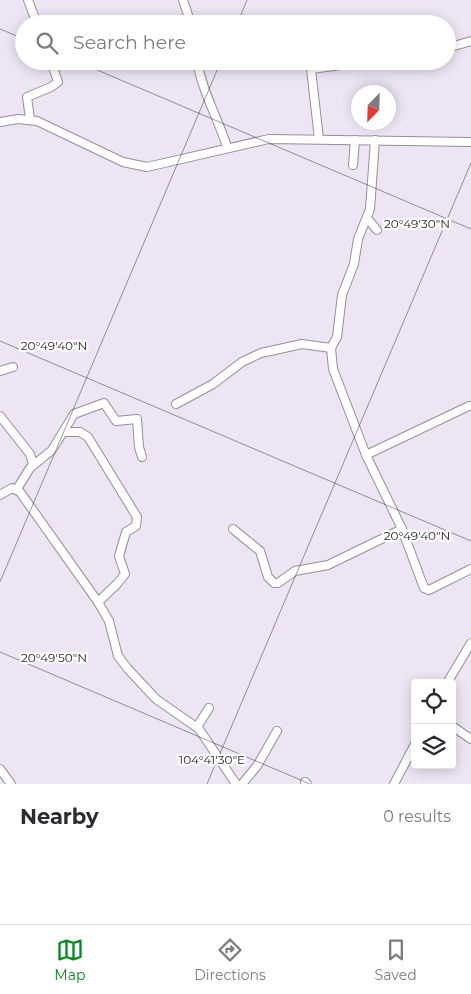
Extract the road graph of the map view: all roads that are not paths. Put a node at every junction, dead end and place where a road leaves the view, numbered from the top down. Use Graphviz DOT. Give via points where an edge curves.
graph roads {
  1 [pos="28,0"];
  2 [pos="183,0"];
  3 [pos="34,15"];
  4 [pos="188,15"];
  5 [pos="471,41"];
  6 [pos="456,45"];
  7 [pos="55,70"];
  8 [pos="199,70"];
  9 [pos="311,70"];
  10 [pos="30,119"];
  11 [pos="0,122"];
  12 [pos="319,139"];
  13 [pos="355,140"];
  14 [pos="376,140"];
  15 [pos="471,142"];
  16 [pos="228,147"];
  17 [pos="354,165"];
  18 [pos="368,218"];
  19 [pos="377,230"];
  20 [pos="331,348"];
  21 [pos="13,367"];
  22 [pos="0,371"];
  23 [pos="176,404"];
  24 [pos="470,407"];
  25 [pos="0,416"];
  26 [pos="64,432"];
  27 [pos="366,455"];
  28 [pos="142,457"];
  29 [pos="33,464"];
  30 [pos="17,489"];
  31 [pos="1,493"];
  32 [pos="233,529"];
  33 [pos="402,529"];
  34 [pos="471,569"];
  35 [pos="98,602"];
  36 [pos="471,643"];
  37 [pos="449,679"];
  38 [pos="209,708"];
  39 [pos="197,727"];
  40 [pos="456,729"];
  41 [pos="277,731"];
  42 [pos="471,739"];
  43 [pos="411,752"];
  44 [pos="0,769"];
  45 [pos="236,783"];
  46 [pos="11,784"];
  47 [pos="394,784"];
  1 -- 3 [label="street"];
  2 -- 4 [label="street"];
  5 -- 6 [label="street"];
  7 -- 10 [label="street" via="58,82 27,96"];
  8 -- 16 [label="street"];
  9 -- 12 [label="street"];
  10 -- 11 [label="street"];
  10 -- 16 [label="street" via="123,162 139,166 162,165"];
  12 -- 13 [label="street"];
  12 -- 16 [label="street" via="269,139"];
  13 -- 14 [label="street"];
  13 -- 17 [label="street"];
  14 -- 15 [label="street"];
  14 -- 18 [label="street"];
  18 -- 19 [label="street"];
  18 -- 20 [label="street" via="358,239 354,264 342,295 337,337"];
  20 -- 23 [label="street" via="302,344 261,353"];
  20 -- 27 [label="street" via="334,369"];
  21 -- 22 [label="street"];
  24 -- 27 [label="street"];
  25 -- 29 [label="street" via="30,454"];
  26 -- 28 [label="street" via="77,411 105,403 116,422 137,419"];
  26 -- 29 [label="street" via="52,450"];
  26 -- 35 [label="street" via="80,432 88,437 138,517 136,526 126,532 119,556 125,572 123,577"];
  27 -- 33 [label="street"];
  29 -- 30 [label="street"];
  30 -- 31 [label="street"];
  30 -- 35 [label="street"];
  32 -- 33 [label="street" via="260,551 268,577 274,583 295,570 328,566"];
  33 -- 34 [label="street" via="426,590"];
  35 -- 39 [label="street" via="111,626 118,656 128,669 156,700"];
  36 -- 37 [label="street"];
  38 -- 39 [label="street"];
  39 -- 45 [label="street"];
  40 -- 42 [label="street"];
  41 -- 45 [label="street" via="257,766"];
  43 -- 47 [label="street"];
  44 -- 46 [label="street"];
}
